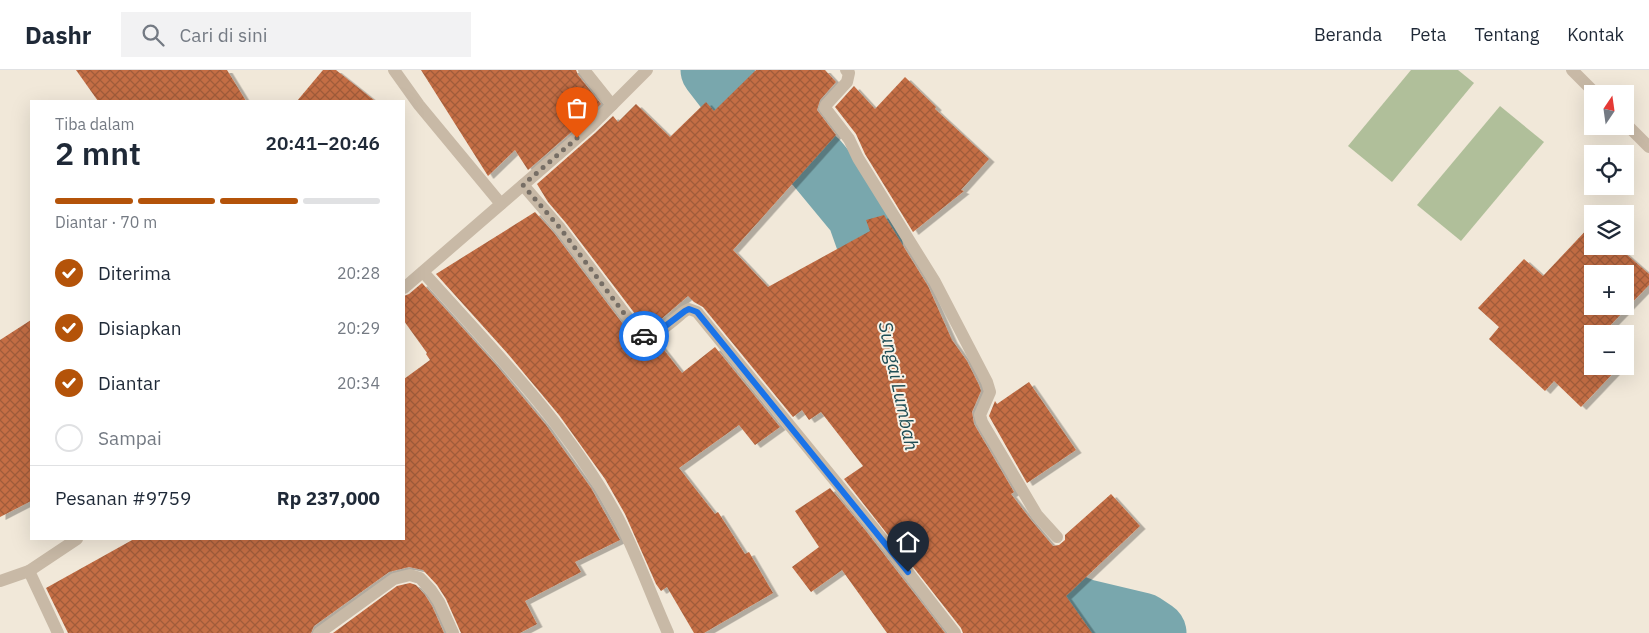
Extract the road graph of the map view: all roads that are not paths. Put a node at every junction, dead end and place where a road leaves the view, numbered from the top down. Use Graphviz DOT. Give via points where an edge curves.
graph roads {
  1 [pos="394,70"];
  2 [pos="584,70"];
  3 [pos="647,70"];
  4 [pos="846,70"];
  5 [pos="1572,70"];
  6 [pos="1587,85"];
  7 [pos="612,105"];
  8 [pos="1634,132"];
  9 [pos="1649,147"];
  10 [pos="523,185"];
  11 [pos="501,204"];
  12 [pos="423,272"];
  13 [pos="405,287"];
  14 [pos="1057,537"];
  15 [pos="76,540"];
  16 [pos="29,571"];
  17 [pos="0,581"];
  18 [pos="58,633"];
  19 [pos="319,633"];
  20 [pos="452,633"];
  21 [pos="668,633"];
  22 [pos="955,633"];
  1 -- 11 [label="street"];
  2 -- 7 [label="street"];
  3 -- 7 [label="street"];
  4 -- 14 [label="street" via="850,73 847,82 825,108 848,139 935,282 987,382 990,392 980,414 982,422 1038,516"];
  5 -- 6 [label="street"];
  7 -- 10 [label="street"];
  8 -- 9 [label="street"];
  10 -- 11 [label="street"];
  10 -- 22 [label="street" via="641,335 655,334 689,309 697,312"];
  11 -- 12 [label="street"];
  12 -- 13 [label="street"];
  12 -- 21 [label="street" via="534,396 574,448 618,518"];
  15 -- 16 [label="street"];
  16 -- 17 [label="street"];
  16 -- 18 [label="street"];
  19 -- 20 [label="street" via="394,578 410,575 420,578 431,590"];
}
